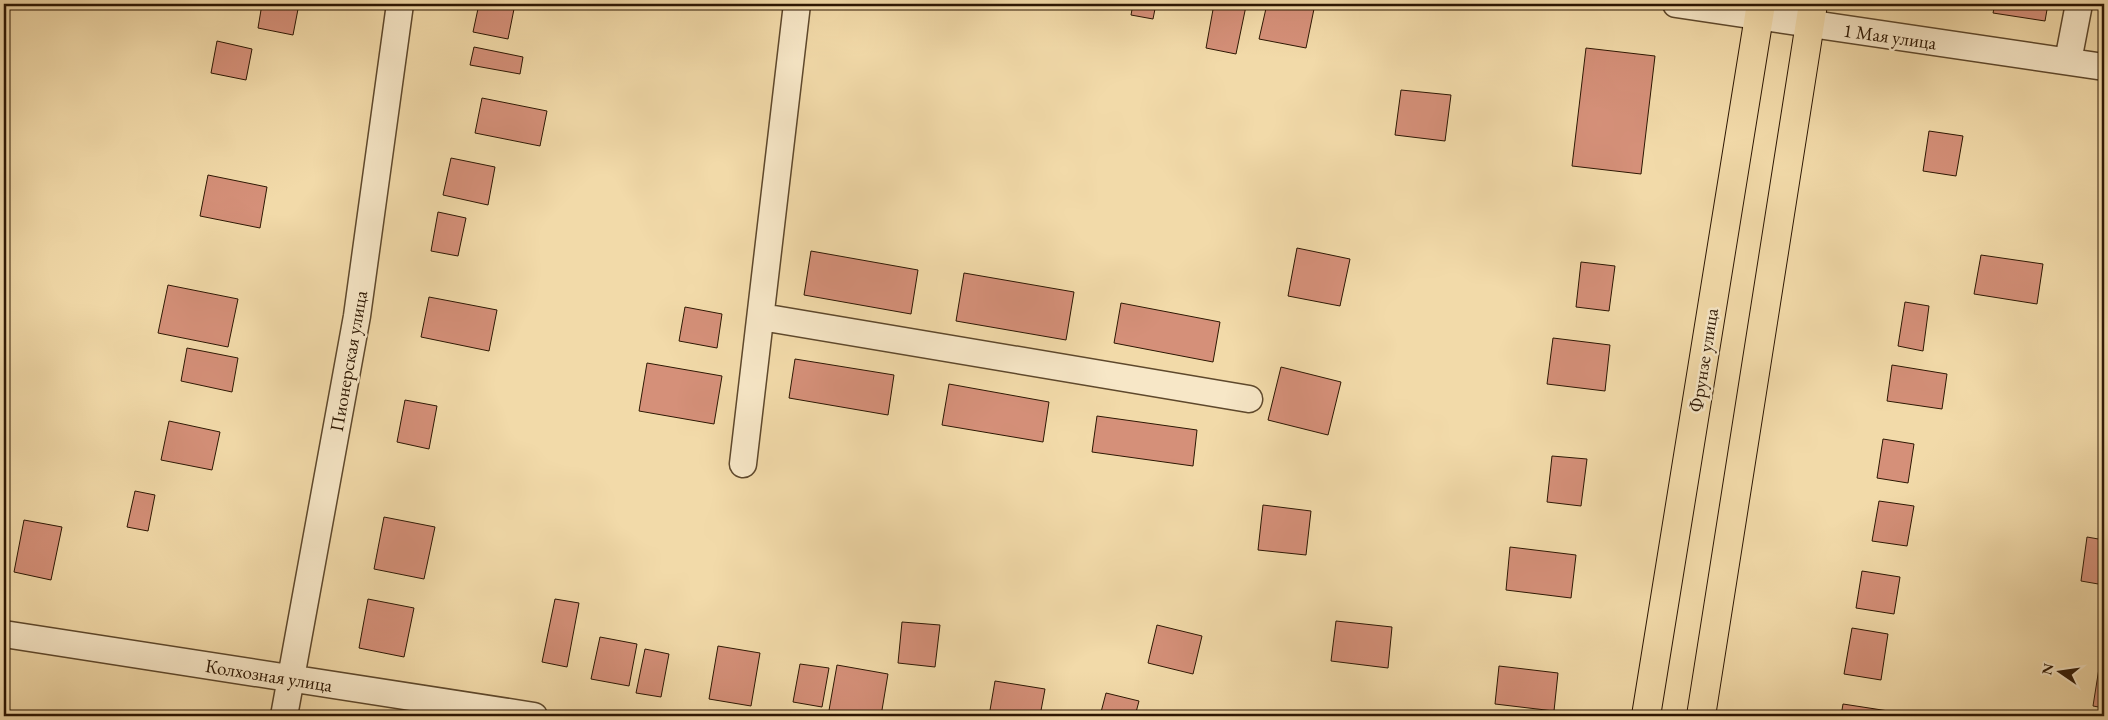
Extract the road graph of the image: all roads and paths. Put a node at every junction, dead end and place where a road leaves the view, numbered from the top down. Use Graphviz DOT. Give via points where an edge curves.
graph roads {
  1 [pos="400,4"];
  2 [pos="797,4"];
  3 [pos="1676,4"];
  4 [pos="2079,4"];
  5 [pos="1760,10"];
  6 [pos="1811,14"];
  7 [pos="2068,61"];
  8 [pos="2104,67"];
  9 [pos="762,317"];
  10 [pos="1248,399"];
  11 [pos="743,464"];
  12 [pos="4,634"];
  13 [pos="290,678"];
  14 [pos="284,716"];
  15 [pos="534,716"];
  16 [pos="1646,716"];
  17 [pos="1701,716"];
  1 -- 13 [label="street, Пионерская улица" via="356,316"];
  2 -- 9 [label="street"];
  3 -- 5 [label="street, 1 Мая улица"];
  4 -- 7 [label="street"];
  5 -- 6 [label="street, 1 Мая улица"];
  5 -- 16 [label="main road, Фрунзе улица"];
  6 -- 7 [label="street, 1 Мая улица"];
  6 -- 17 [label="main road"];
  7 -- 8 [label="street, 1 Мая улица"];
  9 -- 10 [label="street"];
  9 -- 11 [label="street"];
  12 -- 13 [label="street, Колхозная улица"];
  13 -- 14 [label="street, Пионерская улица"];
  13 -- 15 [label="street, Колхозная улица"];
}
